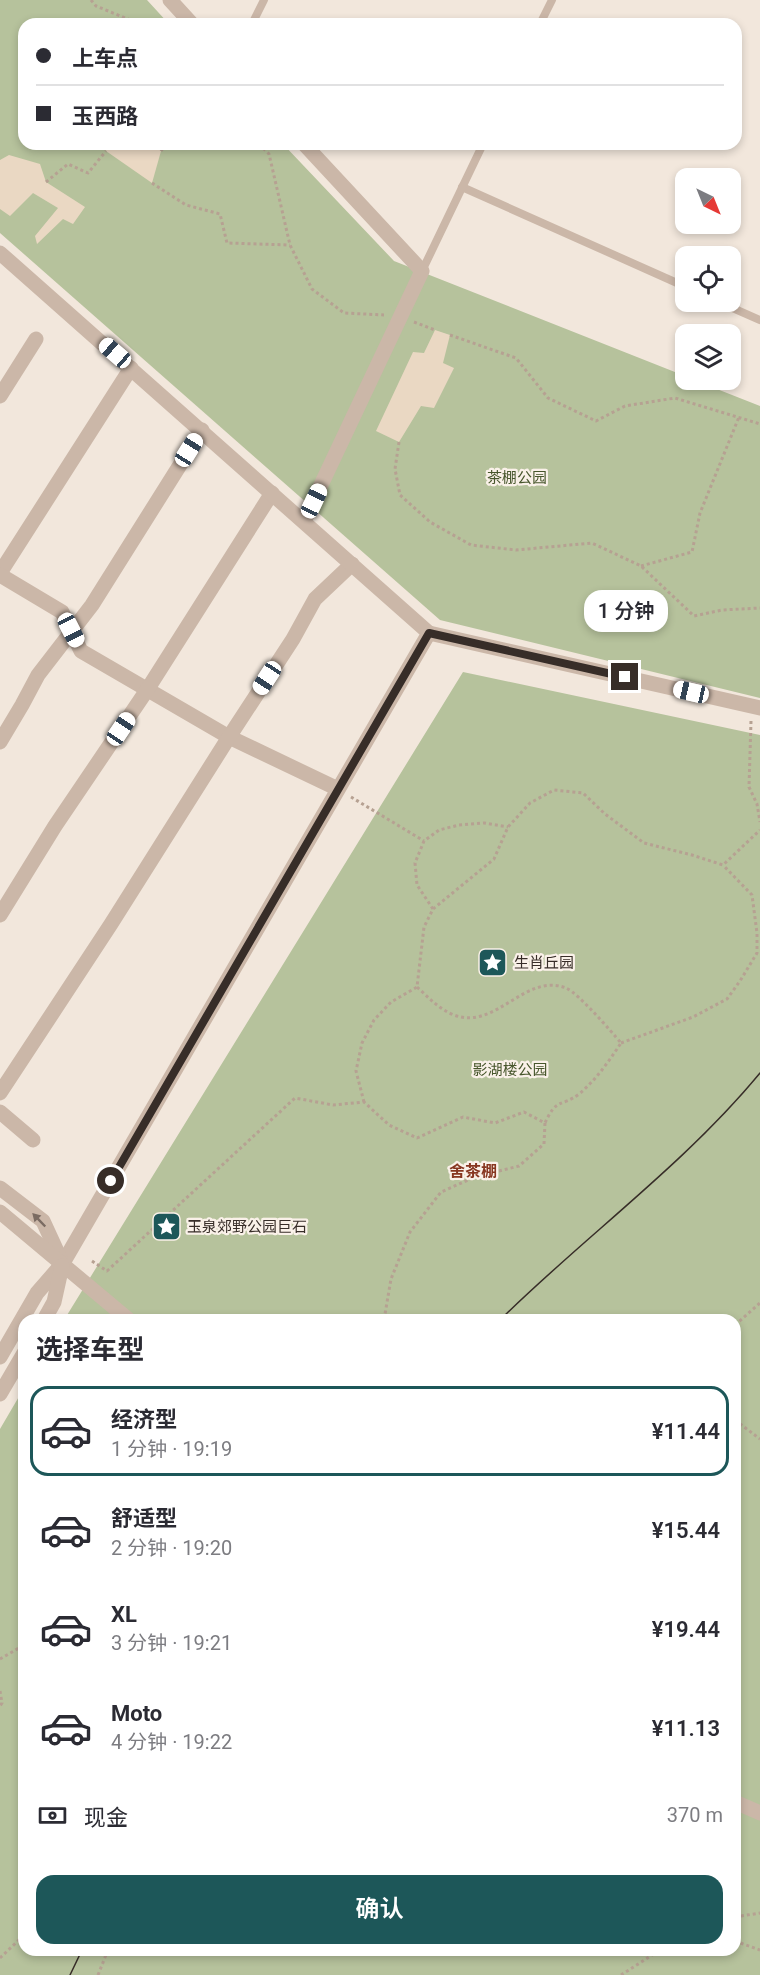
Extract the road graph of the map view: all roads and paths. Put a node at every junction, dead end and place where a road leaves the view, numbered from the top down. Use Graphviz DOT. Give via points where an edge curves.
graph roads {
  1 [pos="91,0"];
  2 [pos="170,0"];
  3 [pos="264,0"];
  4 [pos="552,0"];
  5 [pos="125,18"];
  6 [pos="186,18"];
  7 [pos="255,18"];
  8 [pos="543,18"];
  9 [pos="265,150"];
  10 [pos="310,150"];
  11 [pos="480,150"];
  12 [pos="106,151"];
  13 [pos="46,182"];
  14 [pos="152,183"];
  15 [pos="462,187"];
  16 [pos="290,245"];
  17 [pos="0,253"];
  18 [pos="422,271"];
  19 [pos="675,282"];
  20 [pos="741,312"];
  21 [pos="400,316"];
  22 [pos="760,320"];
  23 [pos="435,330"];
  24 [pos="450,334"];
  25 [pos="36,339"];
  26 [pos="131,368"];
  27 [pos="0,396"];
  28 [pos="739,417"];
  29 [pos="760,424"];
  30 [pos="202,430"];
  31 [pos="399,442"];
  32 [pos="272,493"];
  33 [pos="304,521"];
  34 [pos="352,564"];
  35 [pos="641,566"];
  36 [pos="0,574"];
  37 [pos="760,608"];
  38 [pos="71,630"];
  39 [pos="429,633"];
  40 [pos="147,690"];
  41 [pos="756,707"];
  42 [pos="229,737"];
  43 [pos="0,742"];
  44 [pos="338,789"];
  45 [pos="760,822"];
  46 [pos="508,827"];
  47 [pos="760,830"];
  48 [pos="424,841"];
  49 [pos="723,865"];
  50 [pos="433,909"];
  51 [pos="0,915"];
  52 [pos="417,987"];
  53 [pos="621,1043"];
  54 [pos="0,1093"];
  55 [pos="364,1102"];
  56 [pos="0,1112"];
  57 [pos="545,1123"];
  58 [pos="33,1140"];
  59 [pos="0,1188"];
  60 [pos="0,1212"];
  61 [pos="92,1261"];
  62 [pos="63,1263"];
  63 [pos="760,1303"];
  64 [pos="25,1314"];
  65 [pos="47,1314"];
  66 [pos="122,1314"];
  67 [pos="385,1314"];
  68 [pos="741,1320"];
  69 [pos="18,1326"];
  70 [pos="0,1357"];
  71 [pos="18,1363"];
  72 [pos="0,1394"];
  73 [pos="741,1425"];
  74 [pos="760,1439"];
  75 [pos="18,1648"];
  76 [pos="0,1659"];
  77 [pos="0,1691"];
  78 [pos="0,1706"];
  79 [pos="741,1805"];
  80 [pos="760,1813"];
  81 [pos="760,1913"];
  82 [pos="741,1916"];
  83 [pos="18,1941"];
  84 [pos="741,1943"];
  85 [pos="760,1950"];
  86 [pos="106,1956"];
  87 [pos="651,1956"];
  88 [pos="0,1958"];
  89 [pos="98,1975"];
  90 [pos="621,1975"];
  1 -- 5 [label="path"];
  2 -- 6 [label="street"];
  3 -- 7 [label="lane"];
  4 -- 8 [label="lane"];
  9 -- 16 [label="path"];
  10 -- 18 [label="street"];
  11 -- 15 [label="lane"];
  12 -- 13 [label="path" via="88,173 68,164"];
  14 -- 16 [label="path" via="186,205 220,214 227,243"];
  15 -- 18 [label="lane"];
  15 -- 19 [label="lane"];
  16 -- 21 [label="path" via="312,289 344,313"];
  17 -- 26 [label="street"];
  18 -- 21 [label="street"];
  20 -- 22 [label="lane"];
  21 -- 23 [label="path"];
  21 -- 33 [label="street"];
  24 -- 28 [label="path" via="516,358 548,398 596,421 625,406 675,398"];
  25 -- 27 [label="street"];
  26 -- 30 [label="street"];
  26 -- 36 [label="street"];
  28 -- 29 [label="path"];
  28 -- 35 [label="path" via="700,513 692,552"];
  30 -- 32 [label="street"];
  30 -- 38 [label="street" via="92,605"];
  31 -- 35 [label="path" via="395,470 400,495 430,522 471,545 516,550 592,543"];
  32 -- 33 [label="street"];
  32 -- 40 [label="street"];
  33 -- 34 [label="street"];
  34 -- 39 [label="street"];
  34 -- 42 [label="street" via="315,598"];
  35 -- 37 [label="path" via="694,616"];
  36 -- 38 [label="street" via="62,612"];
  38 -- 40 [label="street" via="81,651"];
  38 -- 43 [label="street" via="38,675"];
  39 -- 41 [label="street"];
  39 -- 44 [label="street"];
  40 -- 42 [label="street"];
  40 -- 51 [label="street"];
  41 -- 45 [label="path" via="749,787"];
  42 -- 44 [label="street"];
  42 -- 54 [label="street"];
  44 -- 48 [label="path"];
  44 -- 62 [label="street"];
  46 -- 48 [label="path" via="484,823 459,825 439,830"];
  46 -- 49 [label="path" via="530,803 554,790 584,793 644,843"];
  46 -- 50 [label="path" via="495,859"];
  47 -- 49 [label="path"];
  48 -- 50 [label="path" via="415,862 417,885"];
  49 -- 53 [label="path" via="752,895 757,953 727,999 693,1017"];
  50 -- 52 [label="path" via="424,927"];
  52 -- 53 [label="path" via="456,1016 477,1017 536,987 554,984 584,1002"];
  52 -- 55 [label="path" via="391,1002 374,1020 363,1043 356,1071"];
  53 -- 57 [label="path" via="607,1065 578,1095 552,1107"];
  55 -- 57 [label="path" via="388,1125 417,1138 463,1117 495,1123 524,1112"];
  55 -- 61 [label="path" via="333,1105 295,1098 107,1271"];
  56 -- 58 [label="street"];
  57 -- 67 [label="path" via="544,1144 519,1166 475,1177 441,1192 410,1232 391,1279"];
  62 -- 59 [label="street, one-way" via="43,1221"];
  60 -- 62 [label="street"];
  62 -- 64 [label="street"];
  62 -- 65 [label="street"];
  62 -- 66 [label="street"];
  63 -- 68 [label="path"];
  69 -- 70 [label="street"];
  71 -- 72 [label="street"];
  73 -- 74 [label="path"];
  75 -- 76 [label="path"];
  77 -- 78 [label="path"];
  79 -- 80 [label="street"];
  81 -- 82 [label="path"];
  83 -- 88 [label="path"];
  84 -- 85 [label="path"];
  86 -- 89 [label="path"];
  87 -- 90 [label="path"];
}
